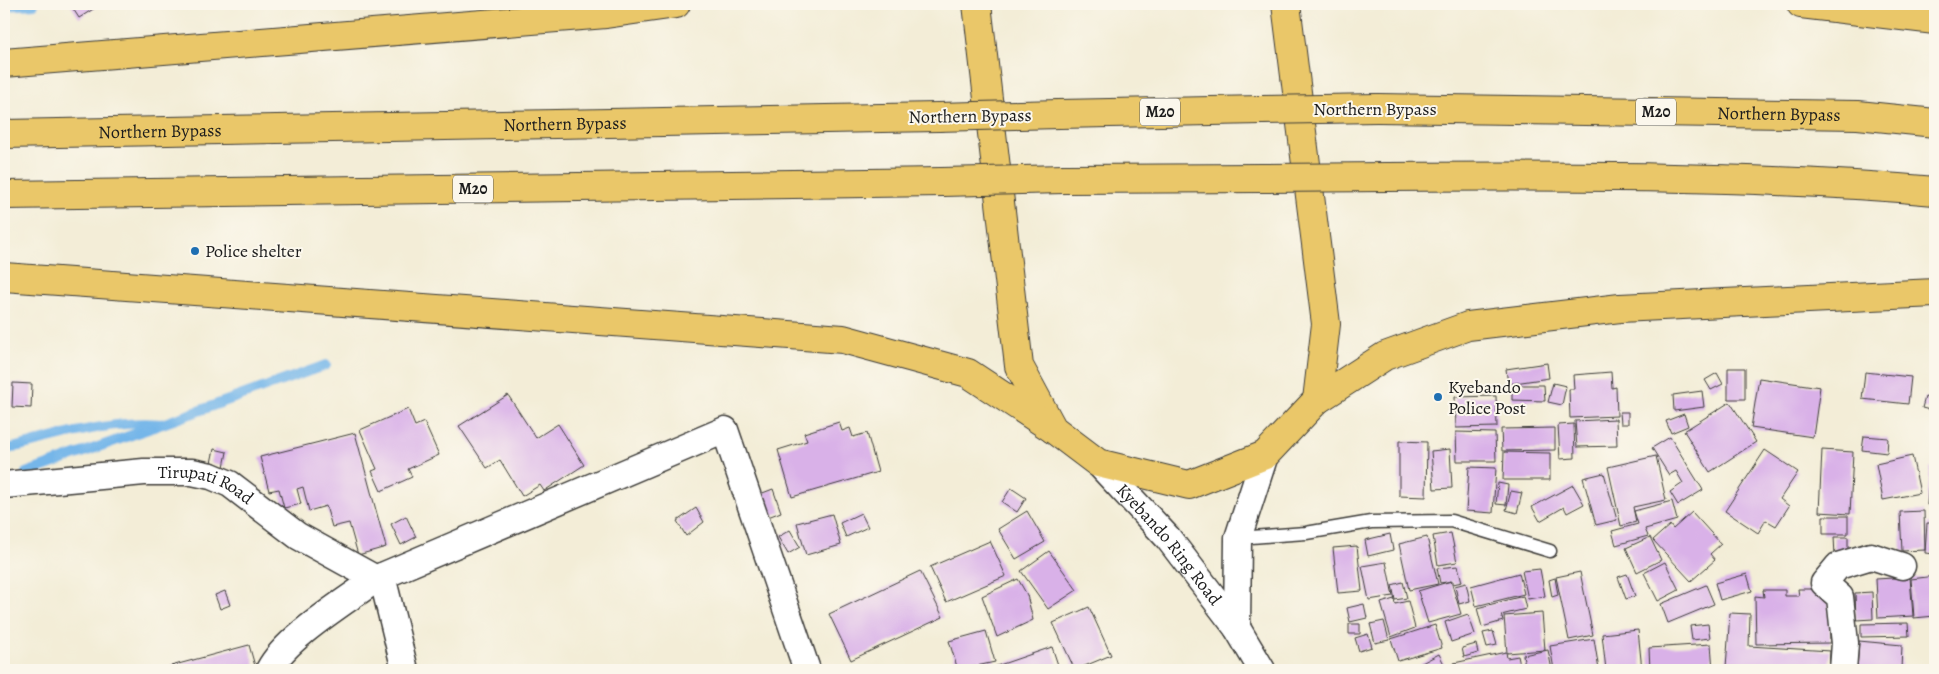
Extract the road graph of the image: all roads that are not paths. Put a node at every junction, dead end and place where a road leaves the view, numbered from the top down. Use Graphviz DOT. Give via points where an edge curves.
graph roads {
  1 [pos="676,4"];
  2 [pos="977,4"];
  3 [pos="1286,4"];
  4 [pos="1801,4"];
  5 [pos="1935,20"];
  6 [pos="4,63"];
  7 [pos="1935,123"];
  8 [pos="4,134"];
  9 [pos="1935,191"];
  10 [pos="4,195"];
  11 [pos="4,277"];
  12 [pos="1935,293"];
  13 [pos="1317,400"];
  14 [pos="1053,429"];
  15 [pos="1266,455"];
  16 [pos="1098,463"];
  17 [pos="4,484"];
  18 [pos="1238,538"];
  19 [pos="1550,551"];
  20 [pos="1902,566"];
  21 [pos="379,578"];
  22 [pos="1237,628"];
  23 [pos="270,670"];
  24 [pos="405,670"];
  25 [pos="807,670"];
  26 [pos="1262,670"];
  27 [pos="1843,670"];
  1 -- 6 [label="main road" via="606,14"];
  2 -- 14 [label="main road" via="1019,366"];
  3 -- 13 [label="main road" via="1326,324"];
  4 -- 5 [label="main road"];
  7 -- 8 [label="main road, Northern Bypass / M20, bridge" via="1858,115 1377,108"];
  9 -- 10 [label="main road, M20, bridge" via="1853,184 1617,176 1065,179"];
  11 -- 14 [label="main road" via="843,339 968,373"];
  12 -- 13 [label="main road" via="1620,308 1468,326 1386,356"];
  13 -- 15 [label="main road"];
  14 -- 16 [label="main road"];
  15 -- 16 [label="main road" via="1189,485"];
  15 -- 18 [label="street, Kyebando Ring Road"];
  16 -- 22 [label="street, Kyebando Ring Road" via="1168,538"];
  17 -- 21 [label="street, Tirupati Road" via="144,472 192,472 211,476 230,484 298,536"];
  18 -- 19 [label="lane" via="1306,533 1371,522 1451,521"];
  18 -- 22 [label="street, Kyebando Ring Road"];
  20 -- 27 [label="street" via="1871,556 1838,566 1824,583 1840,597 1845,643"];
  21 -- 23 [label="street" via="291,643"];
  21 -- 24 [label="street"];
  21 -- 25 [label="street" via="725,430"];
  22 -- 26 [label="street, Kyebando Ring Road"];
}
